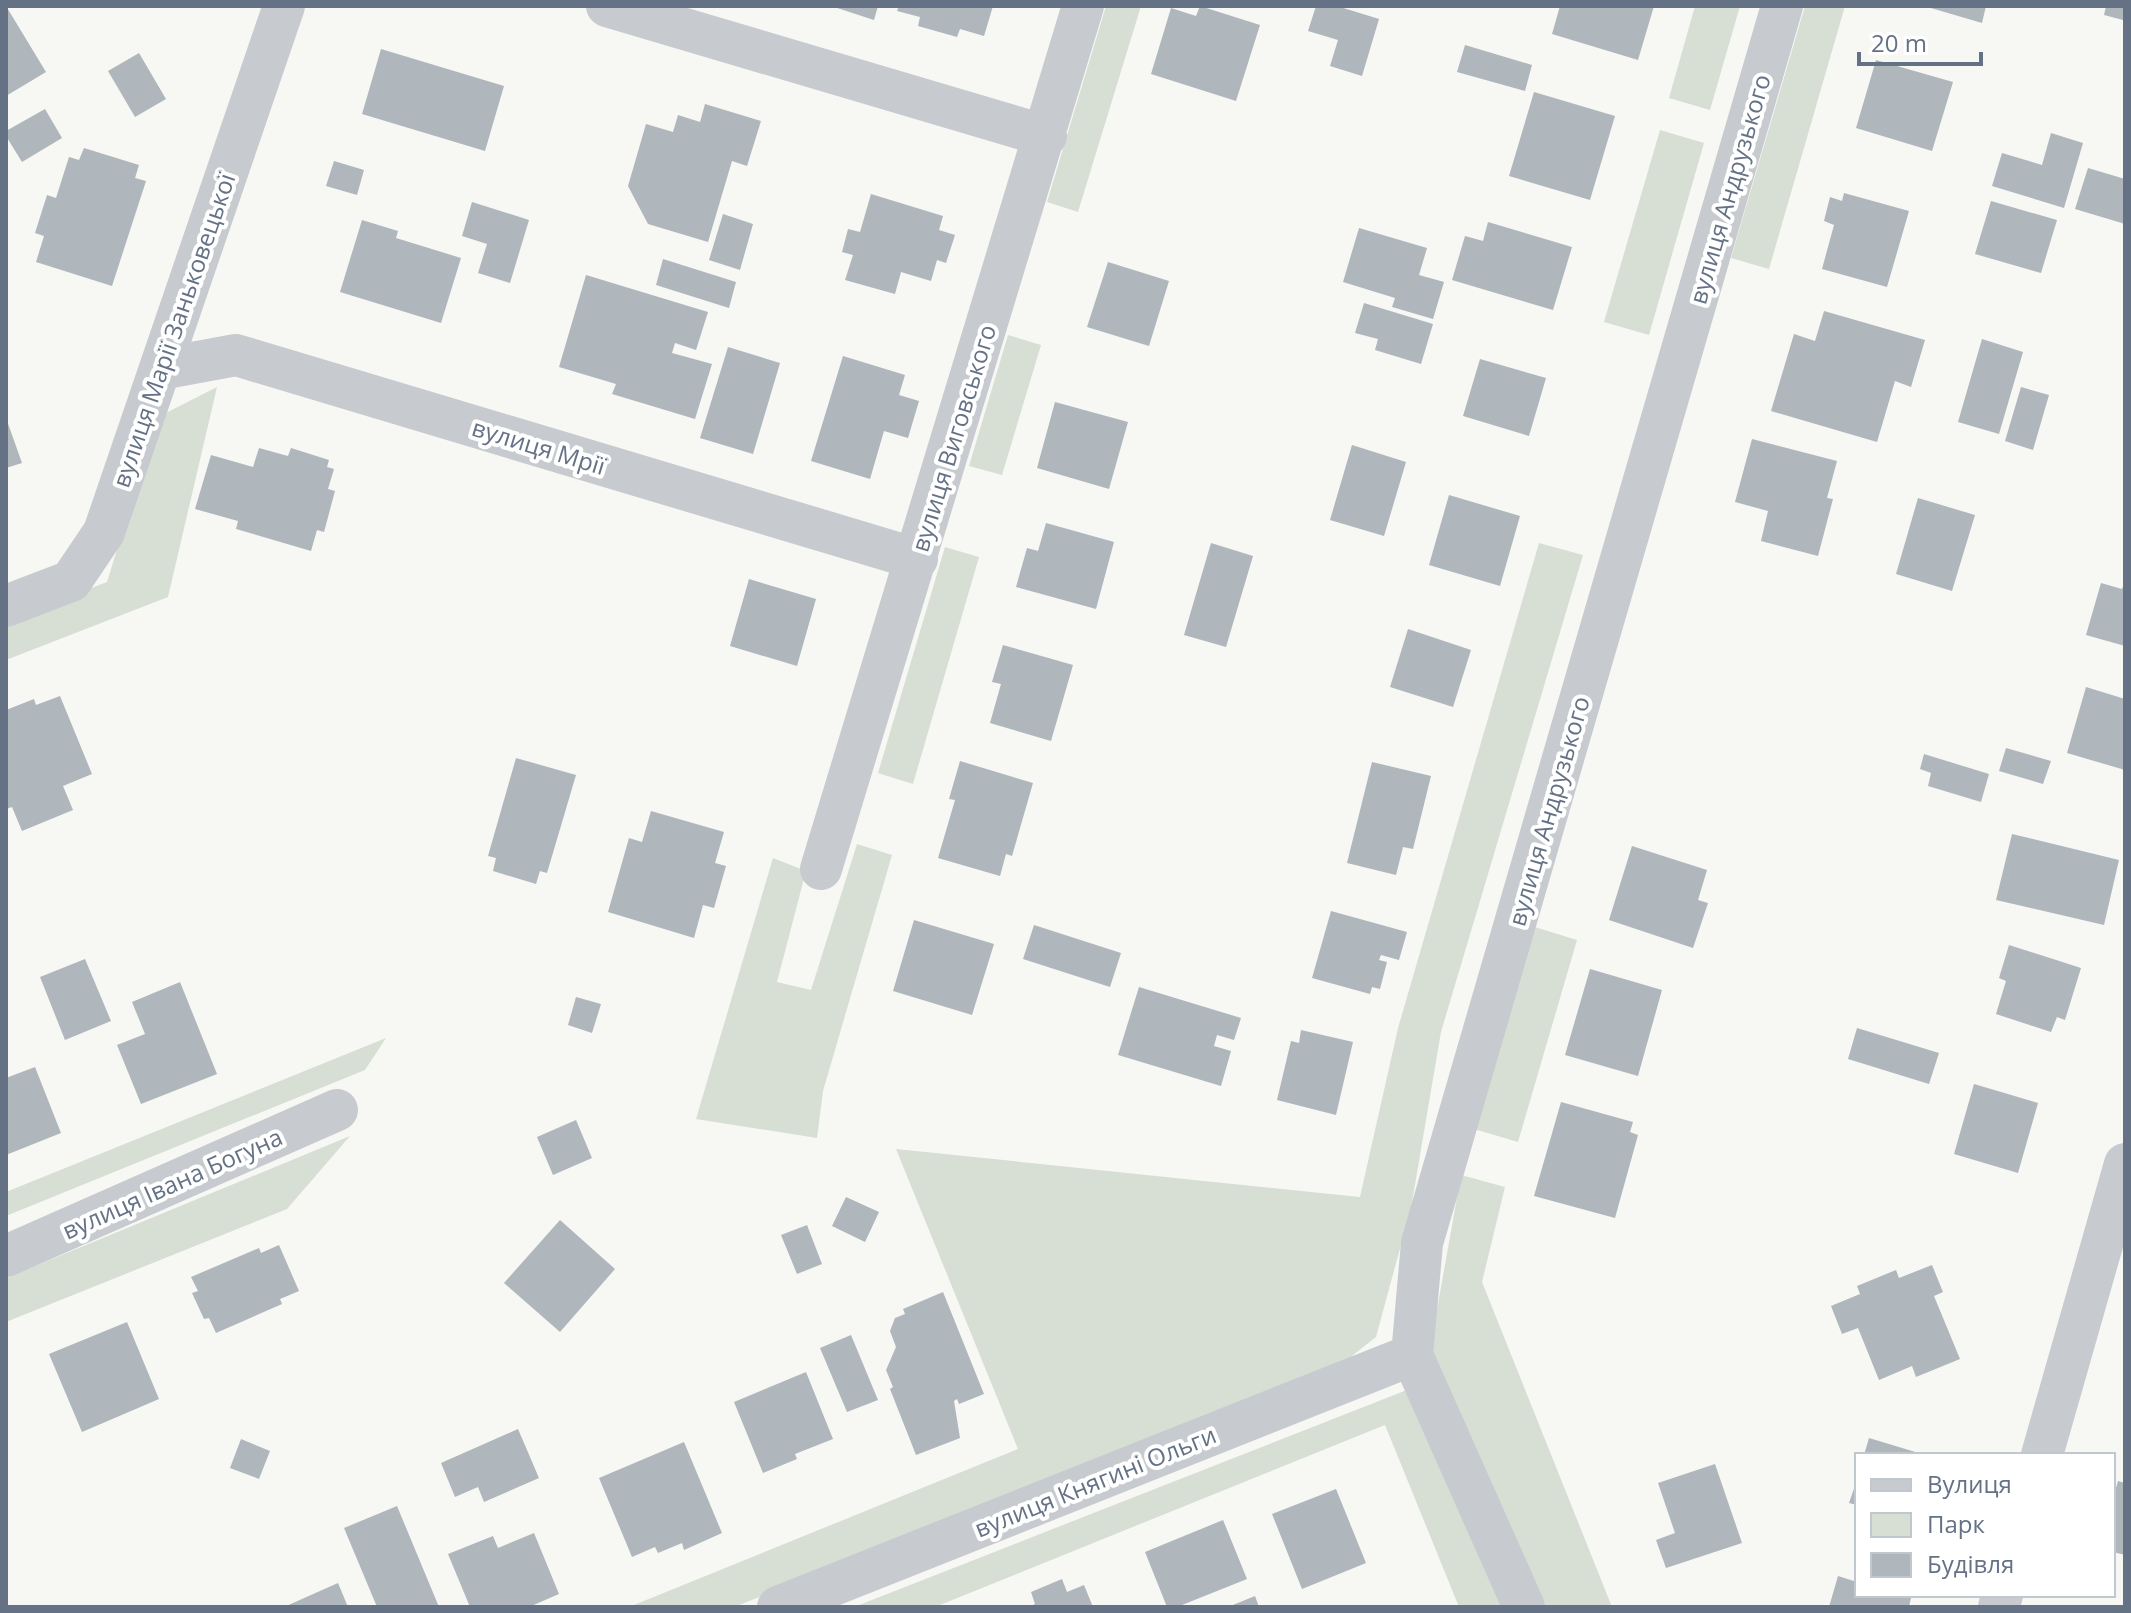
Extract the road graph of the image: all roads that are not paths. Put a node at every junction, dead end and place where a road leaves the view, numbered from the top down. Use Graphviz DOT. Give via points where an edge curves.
graph roads {
  1 [pos="284,6"];
  2 [pos="607,6"];
  3 [pos="1083,6"];
  4 [pos="1782,6"];
  5 [pos="1046,136"];
  6 [pos="160,369"];
  7 [pos="917,559"];
  8 [pos="6,606"];
  9 [pos="821,869"];
  10 [pos="337,1110"];
  11 [pos="2125,1164"];
  12 [pos="6,1256"];
  13 [pos="1412,1355"];
  14 [pos="2043,1453"];
  15 [pos="778,1607"];
  16 [pos="1524,1607"];
  1 -- 6 [label="street, вулиця Марії Заньковецької"];
  2 -- 5 [label="street"];
  3 -- 5 [label="street, вулиця Виговського"];
  4 -- 13 [label="street, вулиця Андрузького" via="1422,1243"];
  5 -- 7 [label="street, вулиця Виговського"];
  6 -- 7 [label="street, вулиця Мрії" via="236,355"];
  6 -- 8 [label="street, вулиця Марії Заньковецької" via="104,532 71,581"];
  7 -- 9 [label="street, вулиця Виговського"];
  10 -- 12 [label="street, вулиця Івана Богуна"];
  11 -- 14 [label="street"];
  13 -- 15 [label="street, вулиця Княгині Ольги"];
  13 -- 16 [label="street, вулиця Андрузького"];
}
